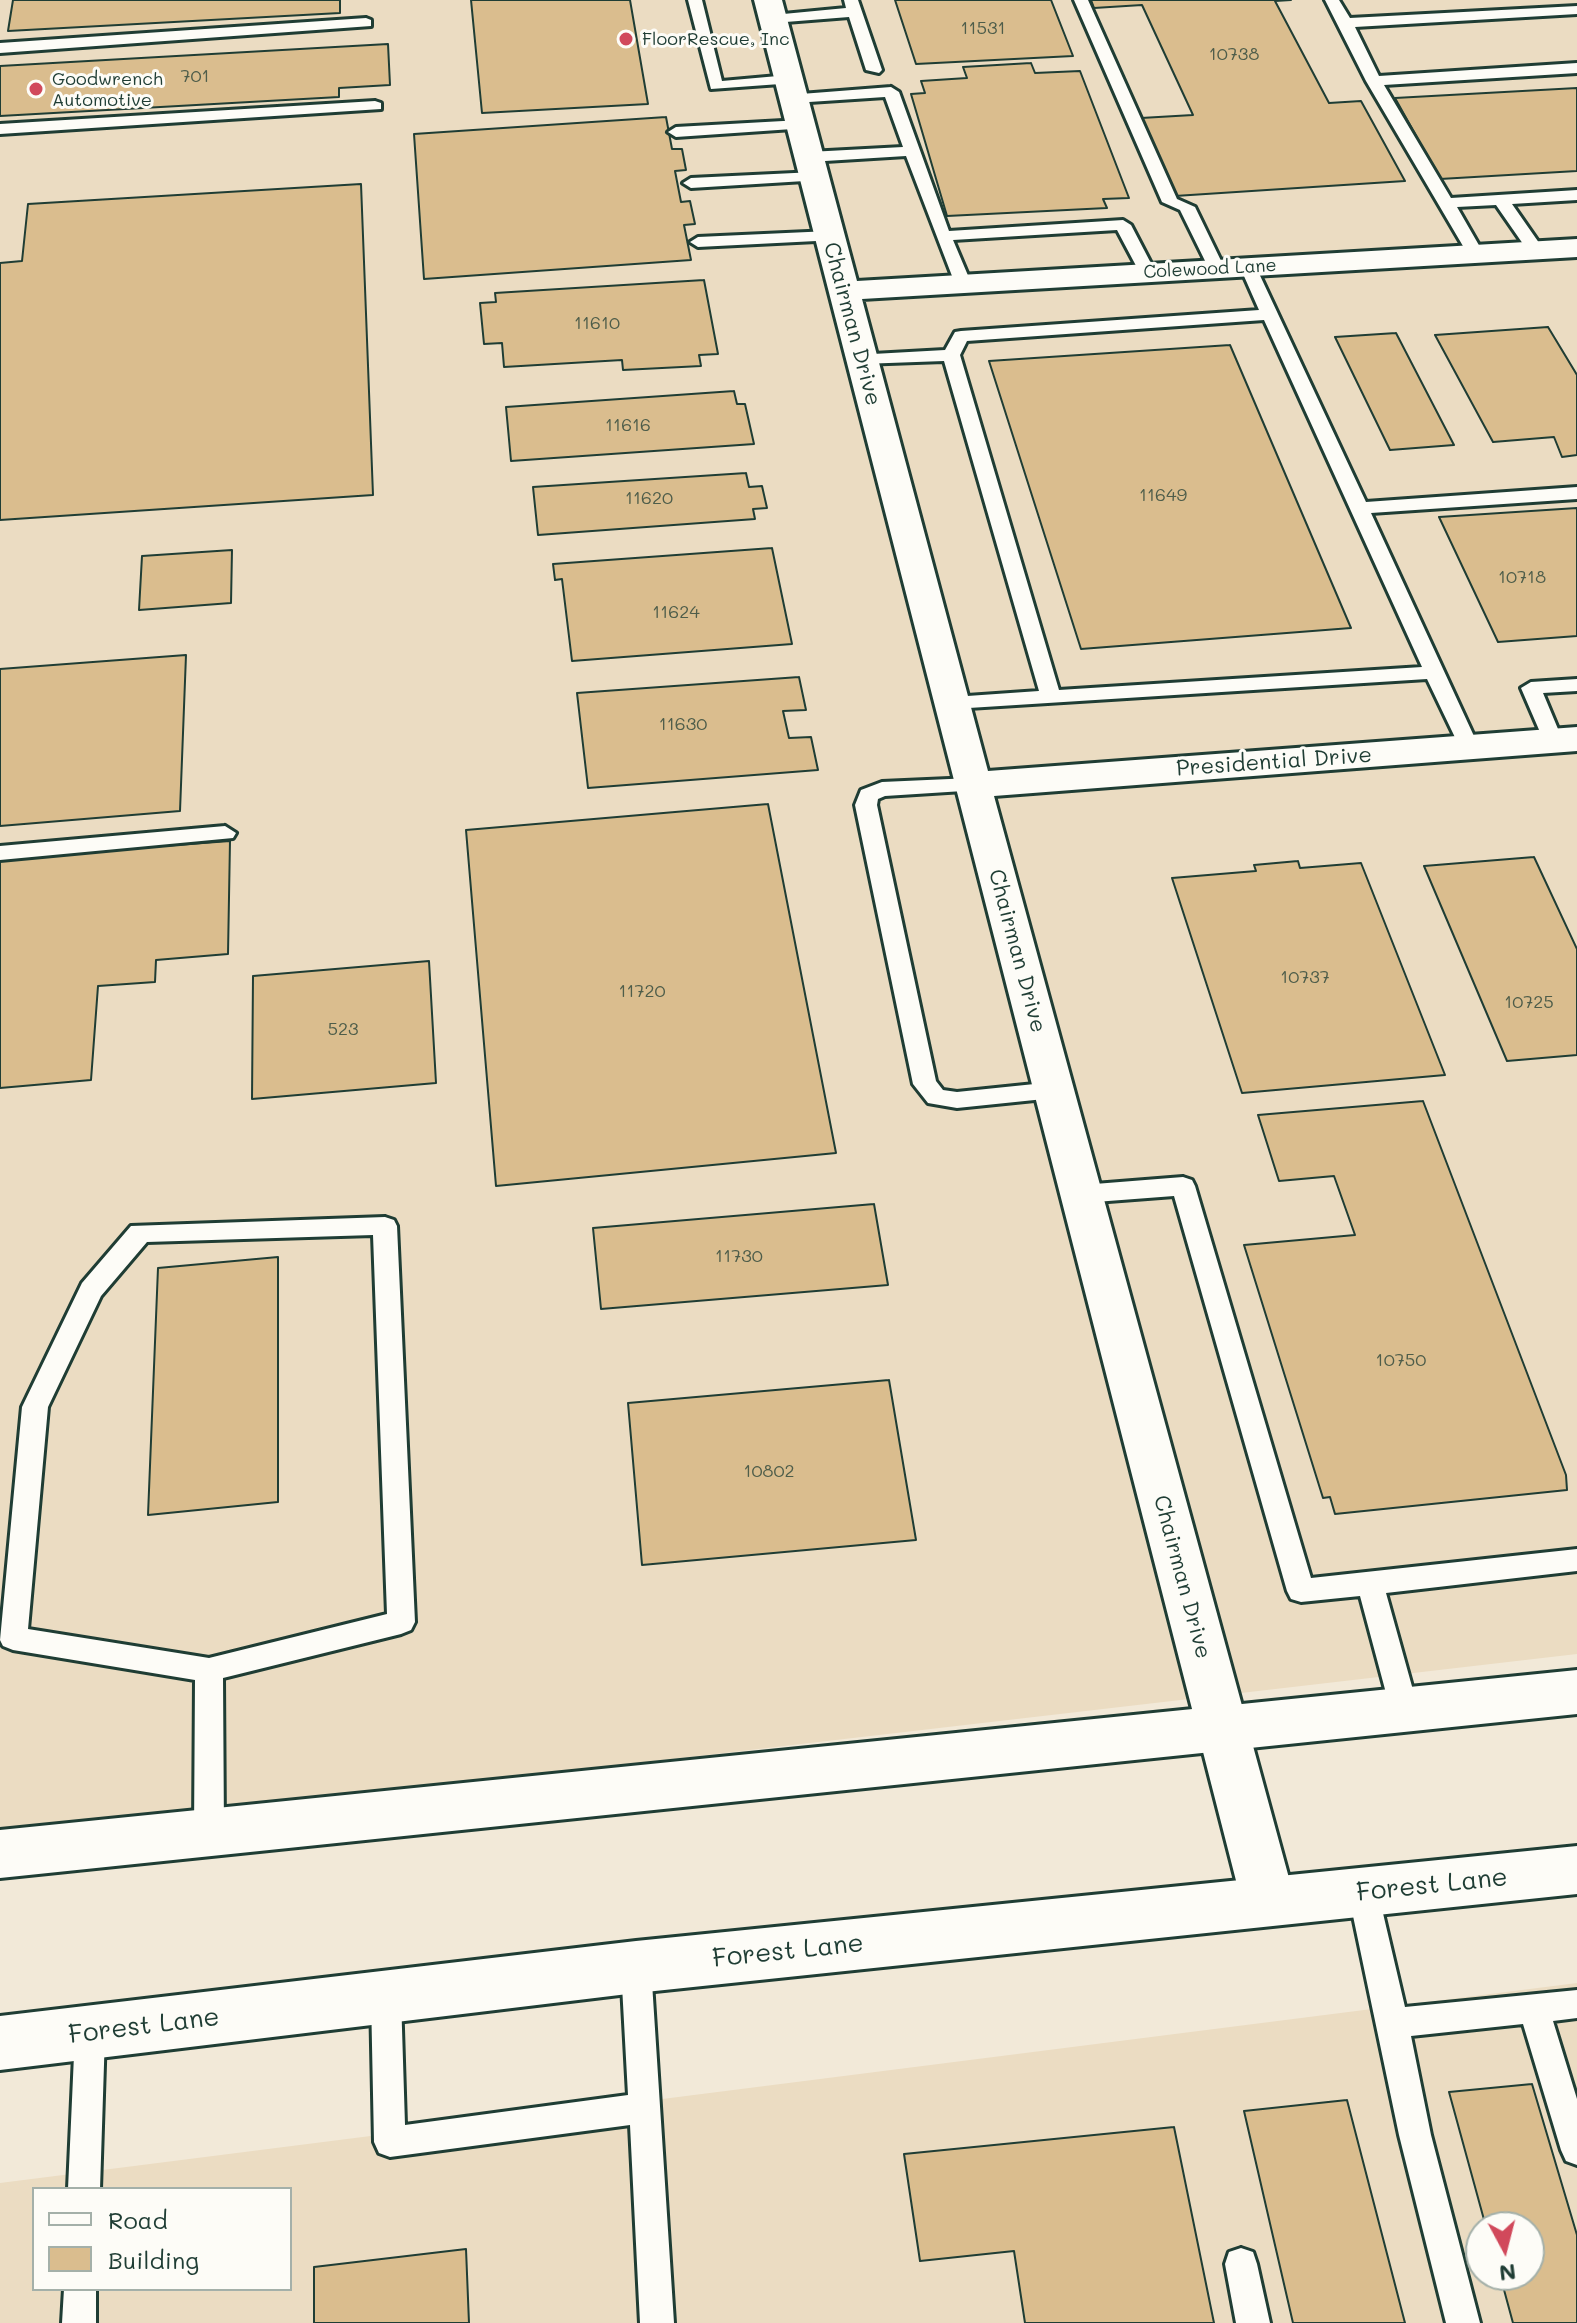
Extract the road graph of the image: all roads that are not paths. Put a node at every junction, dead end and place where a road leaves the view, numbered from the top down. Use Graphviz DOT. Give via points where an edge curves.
graph roads {
  1 [pos="695,0"];
  2 [pos="1081,0"];
  3 [pos="1332,0"];
  4 [pos="853,6"];
  5 [pos="771,9"];
  6 [pos="1577,10"];
  7 [pos="366,23"];
  8 [pos="1345,23"];
  9 [pos="0,48"];
  10 [pos="1577,68"];
  11 [pos="874,70"];
  12 [pos="1374,81"];
  13 [pos="375,106"];
  14 [pos="802,127"];
  15 [pos="0,129"];
  16 [pos="676,132"];
  17 [pos="913,151"];
  18 [pos="691,183"];
  19 [pos="1577,195"];
  20 [pos="1501,200"];
  21 [pos="1446,203"];
  22 [pos="830,236"];
  23 [pos="943,236"];
  24 [pos="698,242"];
  25 [pos="1577,248"];
  26 [pos="1536,250"];
  27 [pos="1476,254"];
  28 [pos="1248,267"];
  29 [pos="1217,269"];
  30 [pos="1148,273"];
  31 [pos="963,285"];
  32 [pos="844,291"];
  33 [pos="1270,314"];
  34 [pos="951,355"];
  35 [pos="861,359"];
  36 [pos="1577,493"];
  37 [pos="1359,508"];
  38 [pos="1434,672"];
  39 [pos="1577,685"];
  40 [pos="1050,695"];
  41 [pos="953,703"];
  42 [pos="1565,740"];
  43 [pos="1469,747"];
  44 [pos="972,785"];
  45 [pos="225,833"];
  46 [pos="0,853"];
  47 [pos="1054,1090"];
  48 [pos="1082,1194"];
  49 [pos="1577,1560"];
  50 [pos="1370,1583"];
  51 [pos="209,1670"];
  52 [pos="1577,1692"];
  53 [pos="1404,1708"];
  54 [pos="1221,1726"];
  55 [pos="209,1833"];
  56 [pos="0,1854"];
  57 [pos="1577,1870"];
  58 [pos="1363,1892"];
  59 [pos="1268,1900"];
  60 [pos="636,1967"];
  61 [pos="386,1997"];
  62 [pos="1577,2004"];
  63 [pos="1534,2009"];
  64 [pos="1393,2023"];
  65 [pos="90,2033"];
  66 [pos="0,2043"];
  67 [pos="647,2108"];
  68 [pos="1577,2150"];
  69 [pos="84,2187"];
  70 [pos="1241,2264"];
  71 [pos="80,2291"];
  72 [pos="79,2323"];
  73 [pos="657,2323"];
  74 [pos="1253,2323"];
  75 [pos="1463,2323"];
  1 -- 14 [label="lane" via="716,86"];
  2 -- 29 [label="lane" via="1170,202 1187,207"];
  3 -- 8 [label="lane"];
  4 -- 5 [label="lane"];
  4 -- 11 [label="lane"];
  5 -- 14 [label="street, Chairman Drive"];
  6 -- 8 [label="lane"];
  7 -- 9 [label="lane"];
  8 -- 12 [label="lane"];
  10 -- 12 [label="lane"];
  12 -- 21 [label="lane"];
  13 -- 15 [label="lane"];
  14 -- 16 [label="lane"];
  14 -- 17 [label="lane"];
  14 -- 17 [label="lane" via="891,92"];
  14 -- 18 [label="lane"];
  14 -- 22 [label="street, Chairman Drive"];
  17 -- 23 [label="lane"];
  19 -- 20 [label="lane"];
  20 -- 21 [label="lane"];
  20 -- 26 [label="lane"];
  21 -- 27 [label="lane"];
  22 -- 24 [label="lane"];
  22 -- 32 [label="street, Chairman Drive"];
  23 -- 30 [label="lane" via="1123,225"];
  23 -- 31 [label="lane"];
  25 -- 26 [label="street, Colewood Lane"];
  26 -- 27 [label="street, Colewood Lane"];
  27 -- 28 [label="street, Colewood Lane"];
  28 -- 29 [label="street, Colewood Lane"];
  28 -- 33 [label="lane"];
  29 -- 30 [label="street, Colewood Lane"];
  30 -- 31 [label="street, Colewood Lane"];
  31 -- 32 [label="street, Colewood Lane"];
  32 -- 35 [label="street, Chairman Drive"];
  33 -- 34 [label="lane" via="961,336"];
  33 -- 37 [label="lane"];
  34 -- 35 [label="lane"];
  34 -- 40 [label="lane"];
  35 -- 41 [label="street, Chairman Drive"];
  36 -- 37 [label="lane"];
  37 -- 38 [label="lane"];
  38 -- 40 [label="lane"];
  38 -- 43 [label="lane"];
  39 -- 42 [label="lane" via="1531,688"];
  40 -- 41 [label="lane"];
  41 -- 44 [label="street, Chairman Drive"];
  42 -- 43 [label="street, Presidential Drive"];
  43 -- 44 [label="street, Presidential Drive"];
  44 -- 47 [label="street, Chairman Drive"];
  44 -- 47 [label="lane" via="882,789 868,795 866,805 925,1084 936,1097 957,1100"];
  45 -- 46 [label="lane"];
  47 -- 48 [label="street, Chairman Drive"];
  48 -- 50 [label="lane" via="1183,1186 1301,1591"];
  48 -- 54 [label="street, Chairman Drive"];
  49 -- 50 [label="lane"];
  50 -- 53 [label="lane"];
  51 -- 51 [label="lane" via="401,1622 385,1226 140,1233 91,1290 35,1407 13,1638"];
  51 -- 55 [label="lane"];
  52 -- 53 [label="street"];
  53 -- 54 [label="street"];
  54 -- 55 [label="street"];
  54 -- 59 [label="street, Chairman Drive"];
  55 -- 56 [label="street"];
  57 -- 58 [label="street, Forest Lane"];
  58 -- 59 [label="street, Forest Lane"];
  58 -- 64 [label="lane"];
  59 -- 60 [label="street, Forest Lane"];
  60 -- 61 [label="street, Forest Lane"];
  60 -- 67 [label="lane"];
  61 -- 65 [label="street, Forest Lane"];
  61 -- 67 [label="lane" via="390,2142"];
  62 -- 63 [label="lane"];
  63 -- 64 [label="lane"];
  63 -- 68 [label="lane"];
  64 -- 75 [label="lane" via="1415,2135"];
  65 -- 66 [label="street, Forest Lane"];
  65 -- 69 [label="lane"];
  67 -- 73 [label="lane"];
  70 -- 74 [label="lane"];
  71 -- 72 [label="lane"];
}
